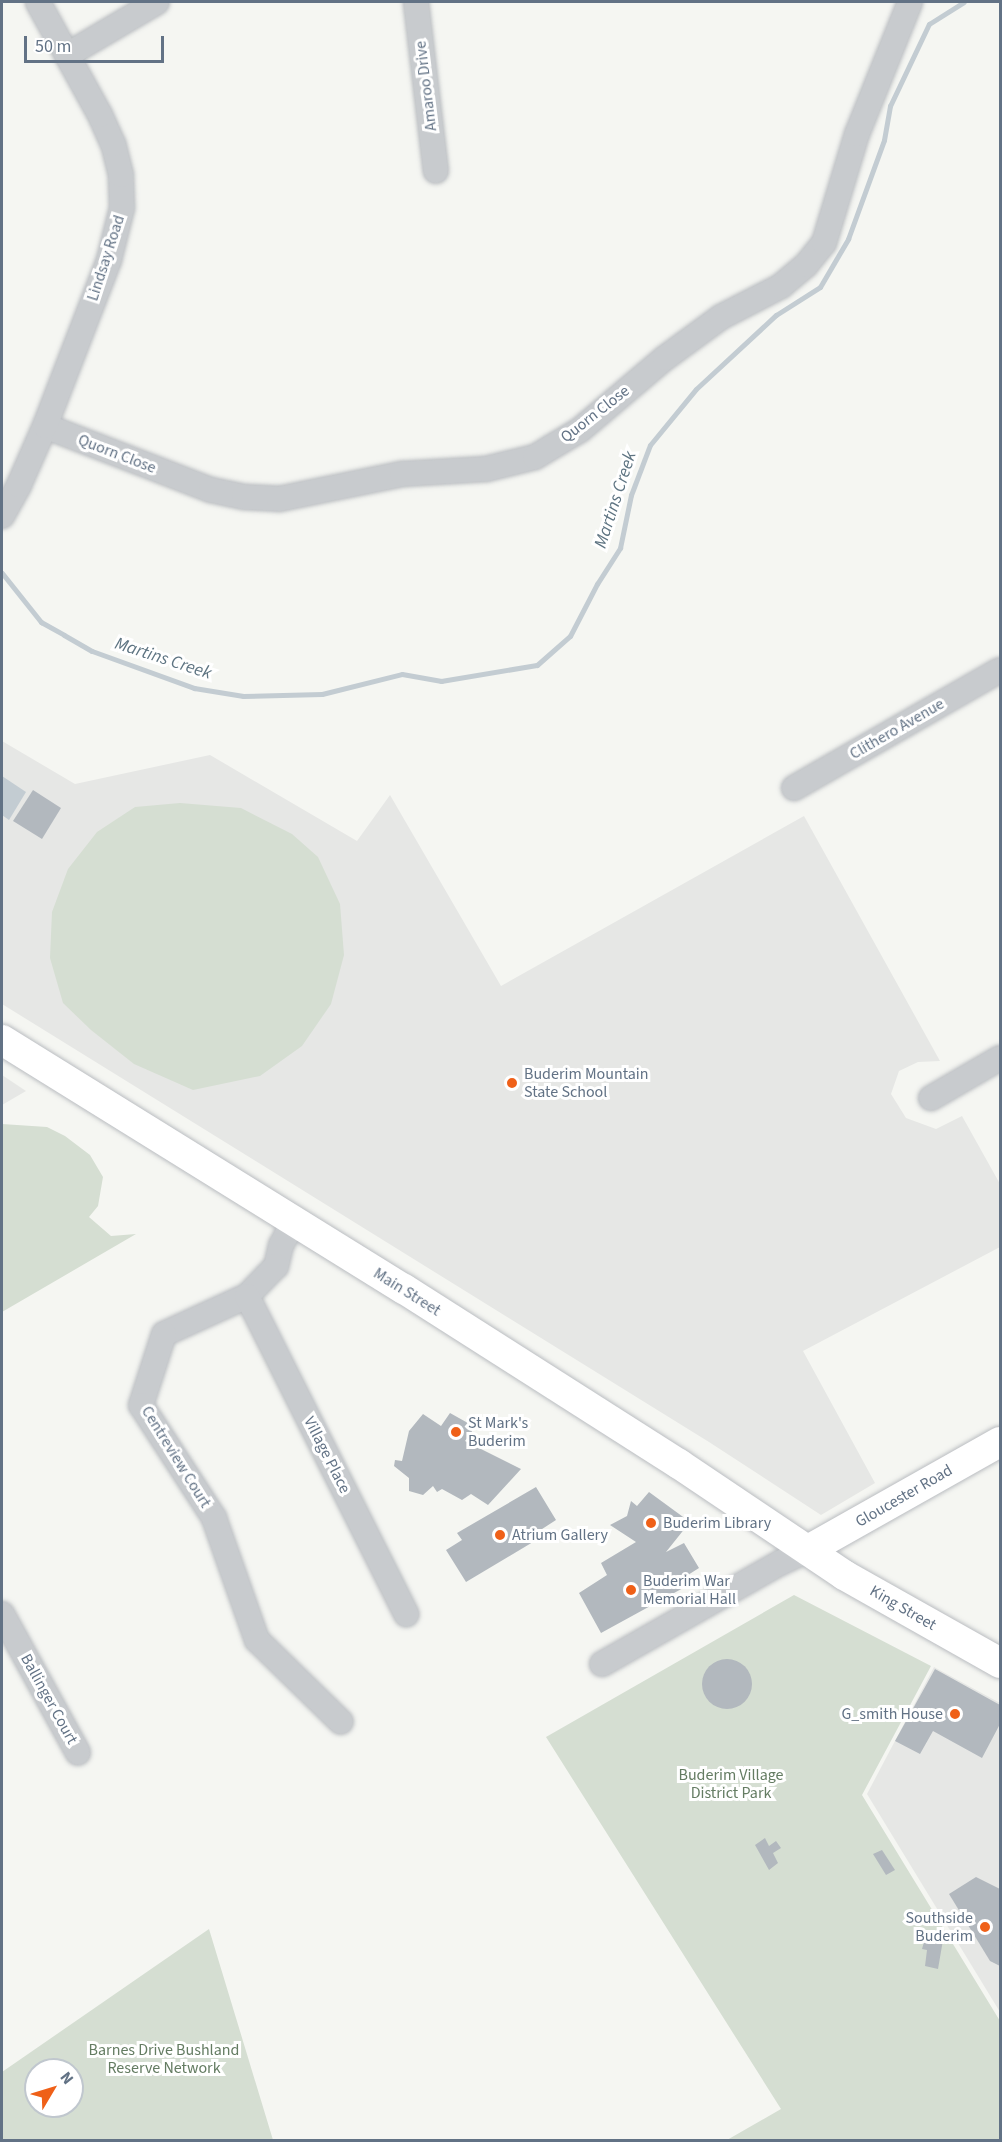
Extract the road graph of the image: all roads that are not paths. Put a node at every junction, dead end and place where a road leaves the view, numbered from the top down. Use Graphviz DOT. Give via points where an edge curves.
graph roads {
  1 [pos="38,2"];
  2 [pos="157,2"];
  3 [pos="416,2"];
  4 [pos="906,3"];
  5 [pos="67,55"];
  6 [pos="436,171"];
  7 [pos="45,426"];
  8 [pos="2,516"];
  9 [pos="1000,670"];
  10 [pos="794,788"];
  11 [pos="2,1040"];
  12 [pos="1000,1058"];
  13 [pos="931,1098"];
  14 [pos="294,1221"];
  15 [pos="247,1296"];
  16 [pos="1000,1442"];
  17 [pos="808,1550"];
  18 [pos="2,1614"];
  19 [pos="406,1614"];
  20 [pos="1000,1663"];
  21 [pos="602,1664"];
  22 [pos="341,1722"];
  23 [pos="78,1753"];
  1 -- 5 [label="street, Lindsay Road"];
  2 -- 5 [label="street"];
  3 -- 6 [label="street, Amaroo Drive"];
  4 -- 7 [label="street, Quorn Close" via="857,134 824,243 781,286 721,317 665,358 580,430 535,458 486,469 379,478 279,499 244,497 211,490"];
  5 -- 7 [label="street, Lindsay Road" via="113,144 123,197 121,220 109,260"];
  7 -- 8 [label="street, Lindsay Road"];
  9 -- 10 [label="street, Clithero Avenue"];
  11 -- 14 [label="main road, Main Street"];
  12 -- 13 [label="street"];
  14 -- 15 [label="street, Centreview Court" via="281,1245 276,1266"];
  14 -- 17 [label="main road, Main Street"];
  15 -- 19 [label="street, Village Place"];
  15 -- 22 [label="street, Centreview Court" via="164,1334 141,1405 214,1518 257,1640"];
  16 -- 17 [label="main road, Gloucester Road"];
  17 -- 20 [label="main road, King Street" via="844,1575"];
  17 -- 21 [label="street"];
  18 -- 23 [label="street, Ballinger Court"];
}
